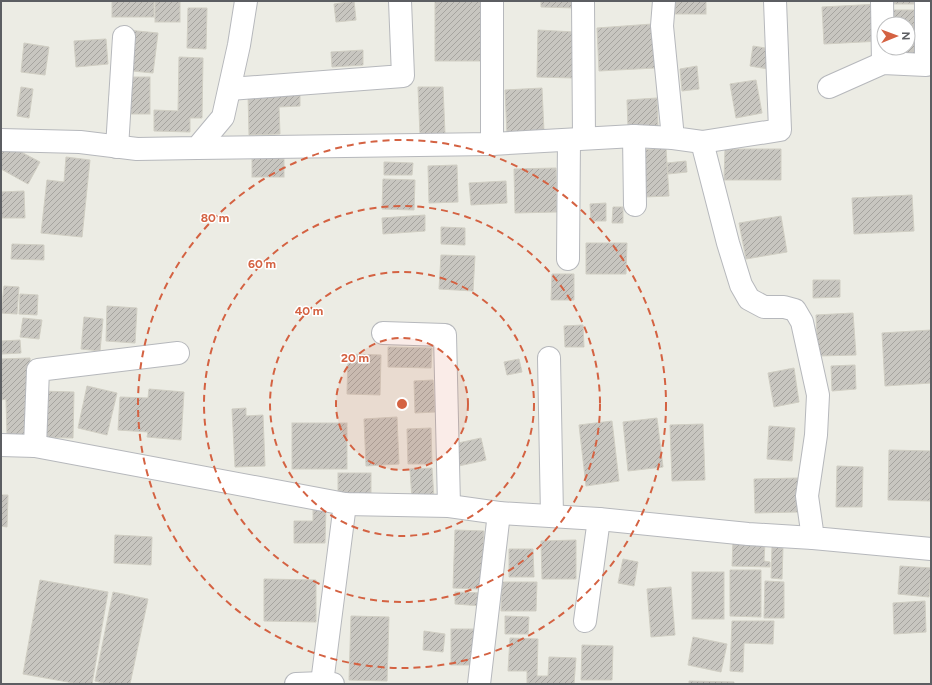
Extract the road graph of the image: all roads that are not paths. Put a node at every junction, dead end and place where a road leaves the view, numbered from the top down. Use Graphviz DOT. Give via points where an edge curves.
graph roads {
  1 [pos="246,1"];
  2 [pos="400,1"];
  3 [pos="492,1"];
  4 [pos="583,1"];
  5 [pos="664,1"];
  6 [pos="775,1"];
  7 [pos="882,1"];
  8 [pos="926,1"];
  9 [pos="124,37"];
  10 [pos="883,62"];
  11 [pos="829,87"];
  12 [pos="230,89"];
  13 [pos="634,136"];
  14 [pos="673,138"];
  15 [pos="577,139"];
  16 [pos="1,140"];
  17 [pos="702,142"];
  18 [pos="492,144"];
  19 [pos="117,147"];
  20 [pos="197,148"];
  21 [pos="635,205"];
  22 [pos="568,259"];
  23 [pos="383,333"];
  24 [pos="178,353"];
  25 [pos="549,358"];
  26 [pos="1,445"];
  27 [pos="36,446"];
  28 [pos="345,504"];
  29 [pos="449,506"];
  30 [pos="499,513"];
  31 [pos="552,516"];
  32 [pos="599,519"];
  33 [pos="813,538"];
  34 [pos="931,549"];
  35 [pos="586,621"];
  36 [pos="327,683"];
  37 [pos="296,684"];
  38 [pos="479,684"];
  1 -- 12 [label="street"];
  2 -- 12 [label="street" via="403,76"];
  3 -- 18 [label="street"];
  4 -- 15 [label="street"];
  5 -- 14 [label="street" via="662,26"];
  6 -- 17 [label="street" via="780,130"];
  7 -- 10 [label="street"];
  8 -- 10 [label="street" via="926,65"];
  9 -- 19 [label="street"];
  10 -- 11 [label="street"];
  12 -- 20 [label="street" via="224,117"];
  13 -- 14 [label="street"];
  13 -- 15 [label="street"];
  13 -- 21 [label="street"];
  14 -- 17 [label="street"];
  15 -- 18 [label="street"];
  15 -- 22 [label="street"];
  16 -- 19 [label="street" via="80,142"];
  17 -- 33 [label="street" via="728,243 749,298 764,307 795,310 802,322 818,395 816,435 807,496"];
  18 -- 20 [label="street"];
  19 -- 20 [label="street"];
  23 -- 29 [label="street" via="445,335"];
  24 -- 27 [label="street" via="38,370"];
  25 -- 31 [label="street"];
  26 -- 27 [label="street"];
  27 -- 28 [label="street"];
  28 -- 29 [label="street"];
  28 -- 36 [label="street"];
  29 -- 30 [label="street"];
  30 -- 31 [label="street"];
  30 -- 38 [label="street"];
  31 -- 32 [label="street"];
  32 -- 33 [label="street"];
  32 -- 35 [label="street"];
  33 -- 34 [label="street"];
  36 -- 37 [label="street"];
}
